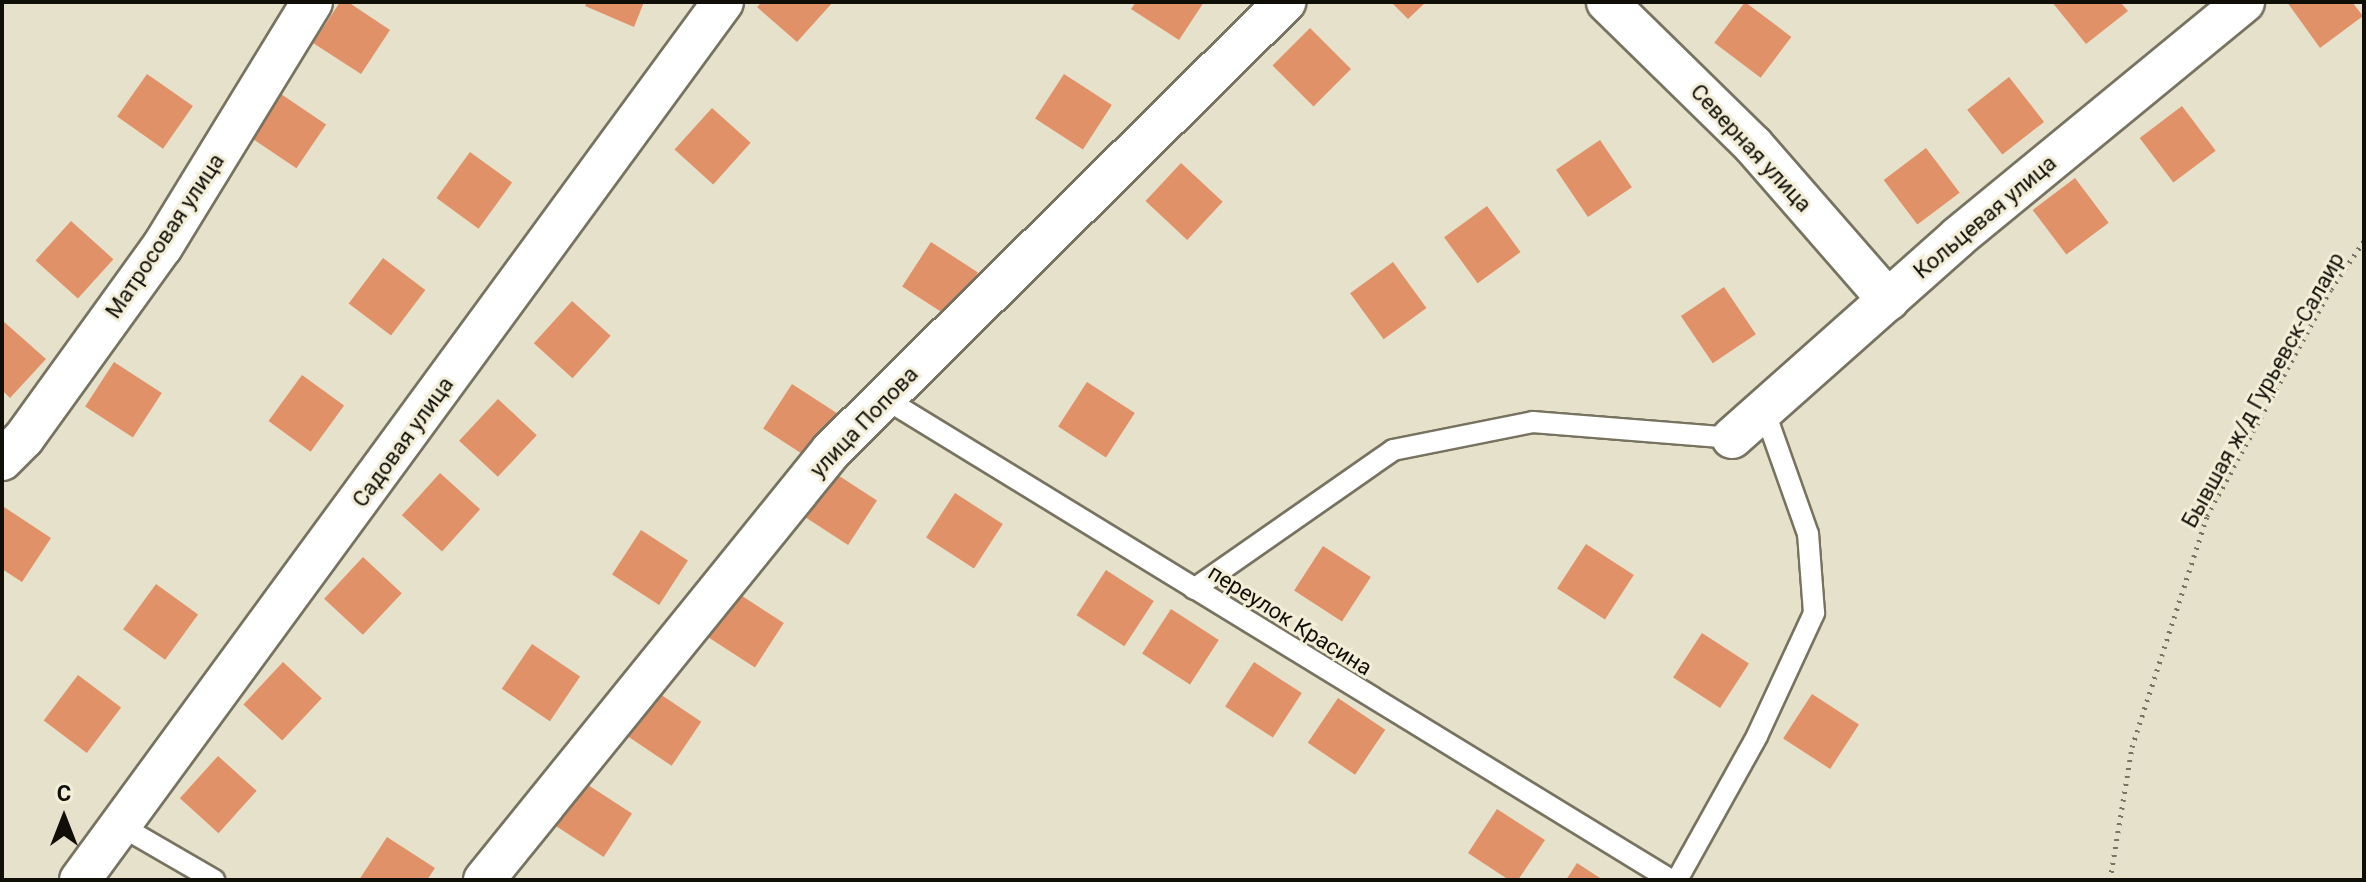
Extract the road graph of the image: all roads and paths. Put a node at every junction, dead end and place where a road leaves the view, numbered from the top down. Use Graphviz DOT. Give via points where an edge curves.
graph roads {
  1 [pos="312,2"];
  2 [pos="723,2"];
  3 [pos="1285,2"];
  4 [pos="1607,2"];
  5 [pos="2244,2"];
  6 [pos="2364,241"];
  7 [pos="1888,300"];
  8 [pos="884,398"];
  9 [pos="1764,410"];
  10 [pos="1732,438"];
  11 [pos="2,460"];
  12 [pos="1194,589"];
  13 [pos="121,826"];
  14 [pos="80,880"];
  15 [pos="214,880"];
  16 [pos="484,880"];
  17 [pos="1674,880"];
  18 [pos="2110,880"];
  1 -- 11 [label="street, Матросовая улица" via="162,247 24,438"];
  2 -- 13 [label="street, Садовая улица"];
  3 -- 8 [label="street, улица Попова"];
  4 -- 7 [label="street, Северная улица" via="1753,145"];
  5 -- 7 [label="street, Кольцевая улица"];
  6 -- 18 [label="path, Бывшая ж/д Гурьевск-Салаир" via="2331,289 2207,516 2132,747"];
  7 -- 9 [label="street, Кольцевая улица"];
  8 -- 12 [label="lane, переулок Красина"];
  8 -- 16 [label="street, улица Попова" via="831,451"];
  9 -- 10 [label="street, Кольцевая улица"];
  9 -- 17 [label="lane" via="1808,534 1814,613 1757,736"];
  10 -- 12 [label="lane" via="1533,422 1393,450"];
  12 -- 17 [label="lane, переулок Красина"];
  13 -- 14 [label="street, Садовая улица"];
  13 -- 15 [label="lane"];
}
